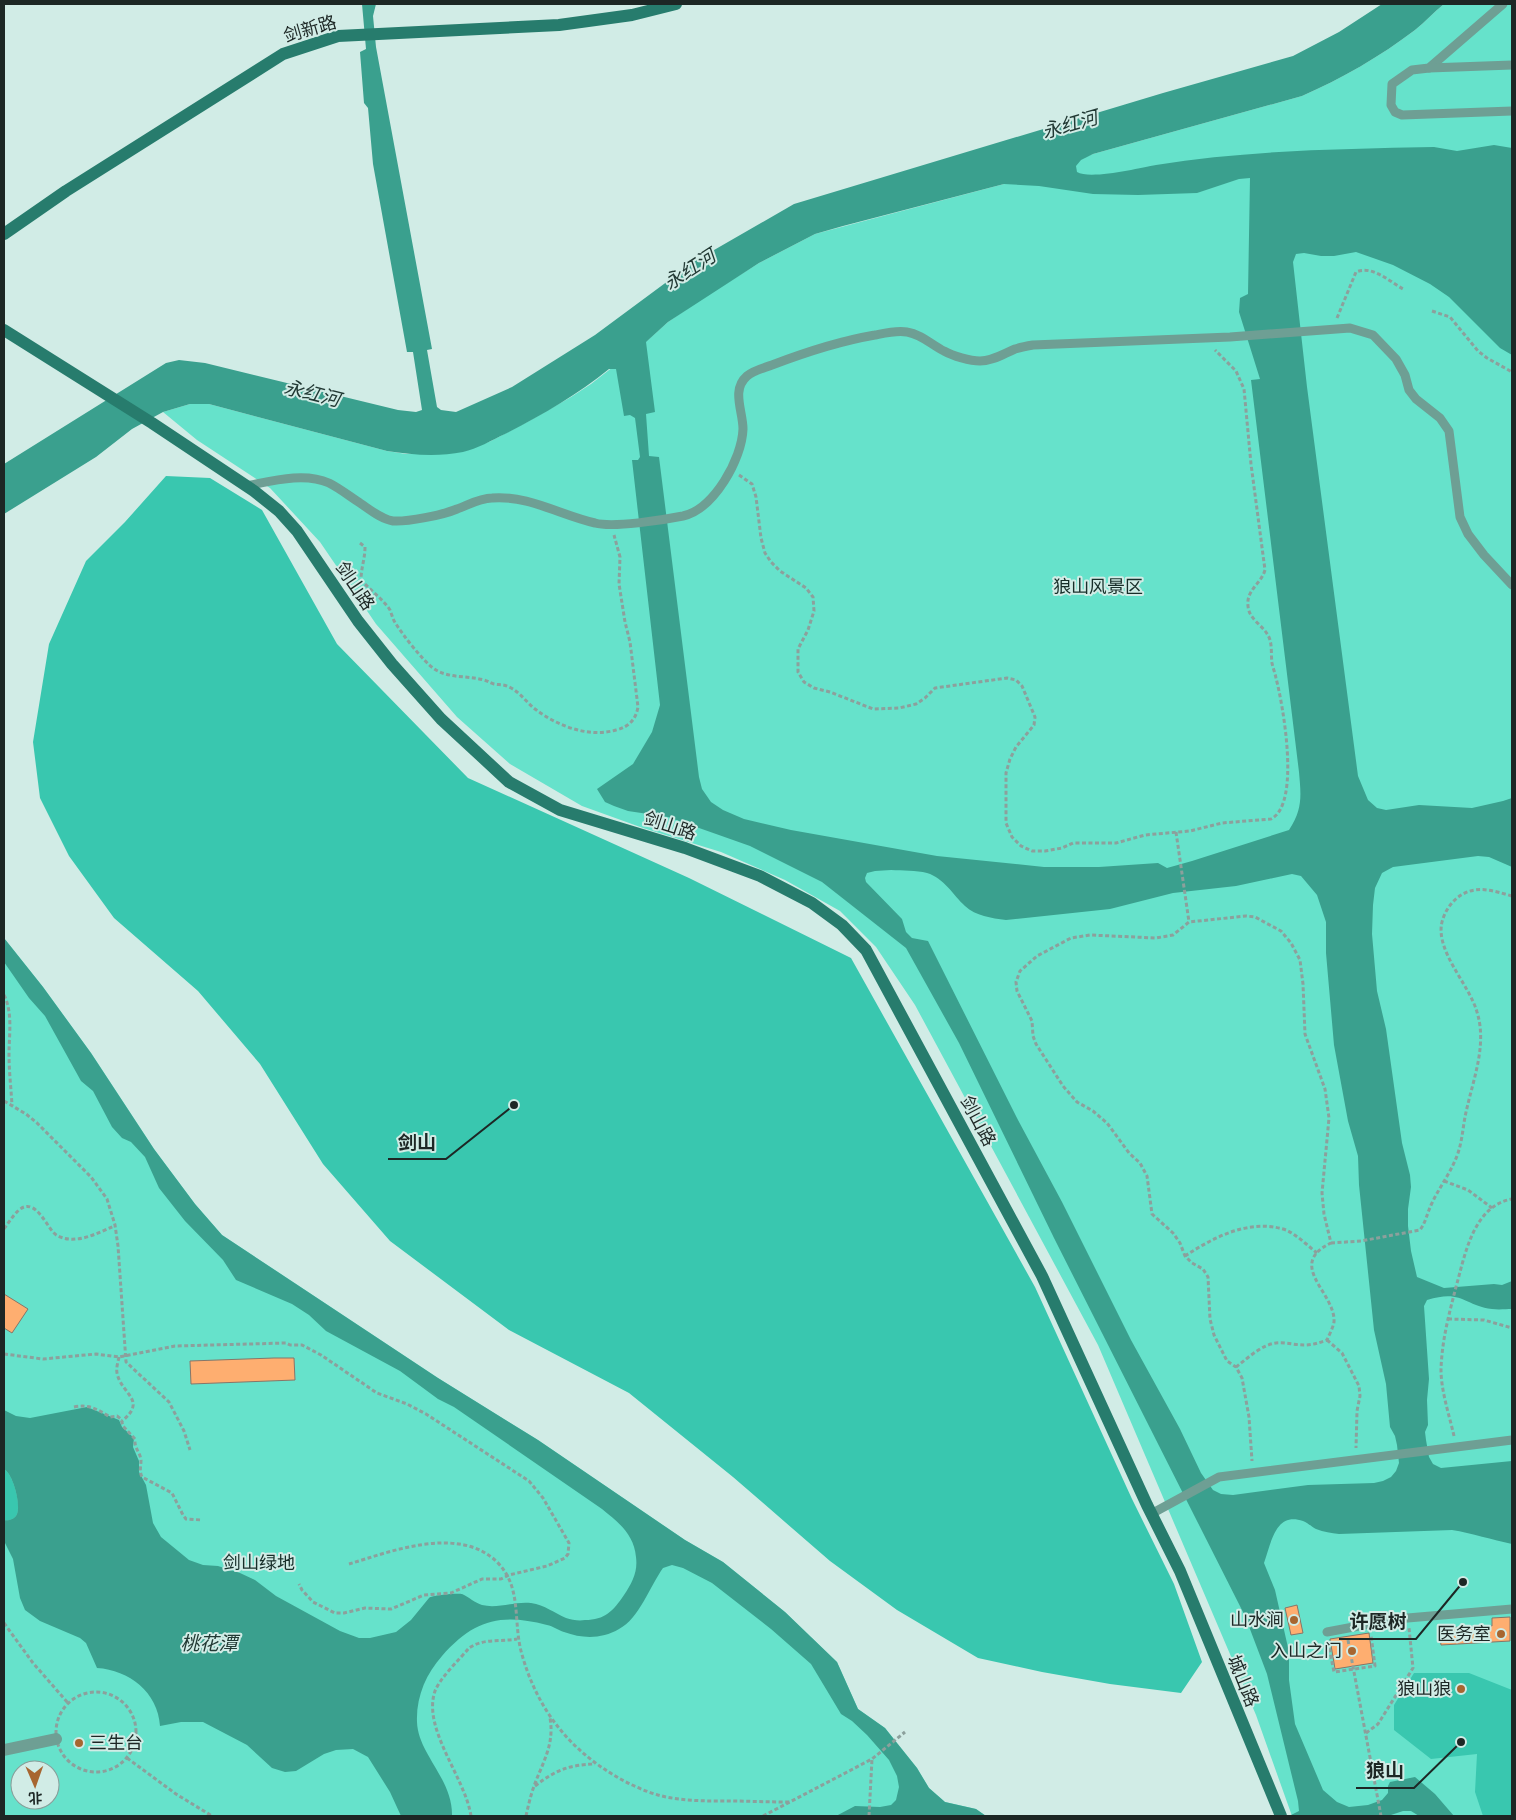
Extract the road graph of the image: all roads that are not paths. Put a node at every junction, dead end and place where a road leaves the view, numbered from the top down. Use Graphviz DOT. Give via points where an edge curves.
graph roads {
  1 [pos="676,4"];
  2 [pos="1503,4"];
  3 [pos="1512,65"];
  4 [pos="1429,68"];
  5 [pos="1512,111"];
  6 [pos="4,234"];
  7 [pos="4,330"];
  8 [pos="246,486"];
  9 [pos="1512,585"];
  10 [pos="1512,1440"];
  11 [pos="1149,1509"];
  12 [pos="1512,1609"];
  13 [pos="1327,1632"];
  14 [pos="56,1739"];
  15 [pos="4,1750"];
  16 [pos="1280,1816"];
  1 -- 6 [label="street, 剑新路" via="632,15 559,25 338,36 311,44 283,54 66,191"];
  2 -- 4 [label="lane"];
  3 -- 4 [label="lane"];
  4 -- 5 [label="lane" via="1412,70 1392,84 1391,100 1395,112 1402,115"];
  7 -- 8 [label="street, 剑山路"];
  8 -- 9 [label="lane" via="299,478 319,480 394,521 455,511 489,498 513,497 597,524 628,524 684,516 708,502 730,470 743,429 738,393 741,382 749,374 799,354 848,340 888,332 907,332 922,337 947,353 978,361 991,360 1017,348 1033,345 1350,328 1372,335 1396,359 1416,400 1440,418 1449,431 1460,516 1468,534"];
  8 -- 11 [label="street, 剑山路" via="279,511 297,531 358,622 428,706 509,782 560,810 684,848 760,876 812,903 842,924 866,950 1042,1276"];
  10 -- 11 [label="lane" via="1219,1477 1172,1502"];
  11 -- 16 [label="street, 城山路" via="1180,1571"];
  12 -- 13 [label="lane" via="1408,1618"];
  14 -- 15 [label="street"];
}
